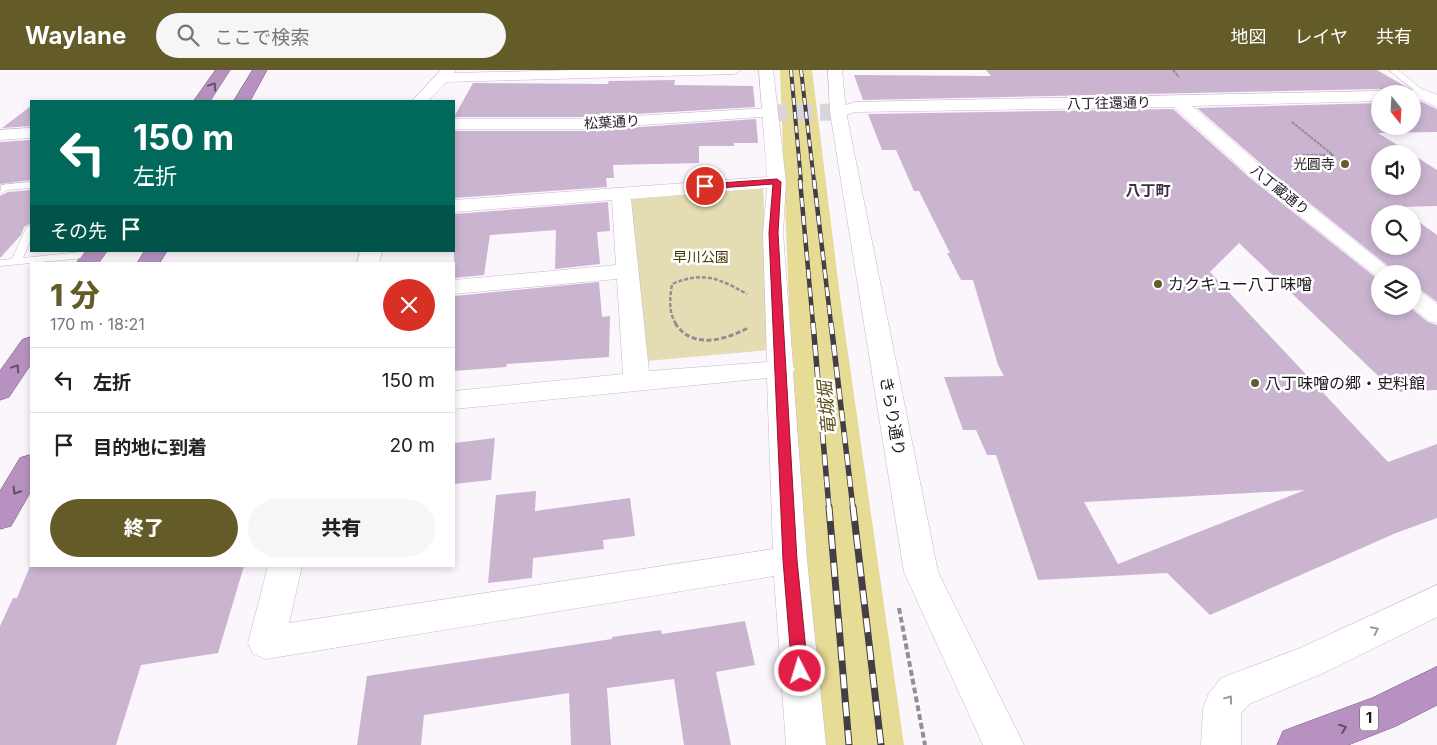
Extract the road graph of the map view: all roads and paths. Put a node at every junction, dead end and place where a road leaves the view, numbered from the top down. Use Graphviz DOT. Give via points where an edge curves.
graph roads {
  1 [pos="223,70"];
  2 [pos="260,70"];
  3 [pos="734,70"];
  4 [pos="766,70"];
  5 [pos="835,70"];
  6 [pos="1393,70"];
  7 [pos="446,74"];
  8 [pos="1371,96"];
  9 [pos="1425,97"];
  10 [pos="1262,98"];
  11 [pos="203,100"];
  12 [pos="243,100"];
  13 [pos="421,100"];
  14 [pos="1178,102"];
  15 [pos="838,112"];
  16 [pos="770,113"];
  17 [pos="455,124"];
  18 [pos="30,133"];
  19 [pos="0,135"];
  20 [pos="1258,173"];
  21 [pos="777,182"];
  22 [pos="30,185"];
  23 [pos="0,191"];
  24 [pos="621,193"];
  25 [pos="455,206"];
  26 [pos="30,230"];
  27 [pos="92,256"];
  28 [pos="16,261"];
  29 [pos="0,263"];
  30 [pos="1374,265"];
  31 [pos="628,270"];
  32 [pos="455,287"];
  33 [pos="754,297"];
  34 [pos="1421,303"];
  35 [pos="1437,316"];
  36 [pos="751,326"];
  37 [pos="30,346"];
  38 [pos="782,369"];
  39 [pos="637,381"];
  40 [pos="0,391"];
  41 [pos="455,400"];
  42 [pos="30,468"];
  43 [pos="0,517"];
  44 [pos="790,560"];
  45 [pos="285,567"];
  46 [pos="898,598"];
  47 [pos="1437,600"];
  48 [pos="1437,685"];
  49 [pos="806,745"];
  50 [pos="925,745"];
  51 [pos="1004,745"];
  52 [pos="1221,745"];
  53 [pos="1297,745"];
  11 -- 1 [label="highway, one-way"];
  2 -- 12 [label="highway"];
  3 -- 7 [label="street"];
  4 -- 16 [label="street"];
  5 -- 15 [label="street, きらり通り"];
  6 -- 9 [label="lane"];
  7 -- 13 [label="street"];
  8 -- 10 [label="street, 八丁往還通り"];
  10 -- 14 [label="street, 八丁往還通り"];
  10 -- 20 [label="path" via="1332,154 1297,155 1316,172"];
  14 -- 15 [label="street, 八丁往還通り" via="855,107"];
  14 -- 20 [label="street, 八丁蔵通り"];
  15 -- 51 [label="street, きらり通り" via="921,572"];
  16 -- 17 [label="street, 松葉通り" via="584,124"];
  16 -- 21 [label="street"];
  18 -- 19 [label="street"];
  20 -- 30 [label="street, 八丁蔵通り"];
  21 -- 24 [label="street"];
  21 -- 38 [label="street" via="773,233"];
  22 -- 23 [label="lane" via="4,187"];
  24 -- 25 [label="street"];
  24 -- 31 [label="street"];
  26 -- 28 [label="lane"];
  27 -- 28 [label="lane"];
  28 -- 29 [label="lane"];
  31 -- 32 [label="street"];
  31 -- 39 [label="street"];
  33 -- 36 [label="path" via="714,276 687,277 672,284 667,301 674,321 685,336 701,341 734,338"];
  34 -- 35 [label="street"];
  40 -- 37 [label="highway, one-way"];
  38 -- 39 [label="street"];
  38 -- 44 [label="street"];
  39 -- 41 [label="street"];
  42 -- 43 [label="highway, one-way"];
  44 -- 45 [label="street" via="266,643"];
  44 -- 49 [label="street"];
  46 -- 50 [label="path"];
  52 -- 47 [label="street, one-way" via="1222,708 1235,691 1313,660"];
  53 -- 48 [label="highway, 1, one-way" via="1382,713"];
}
